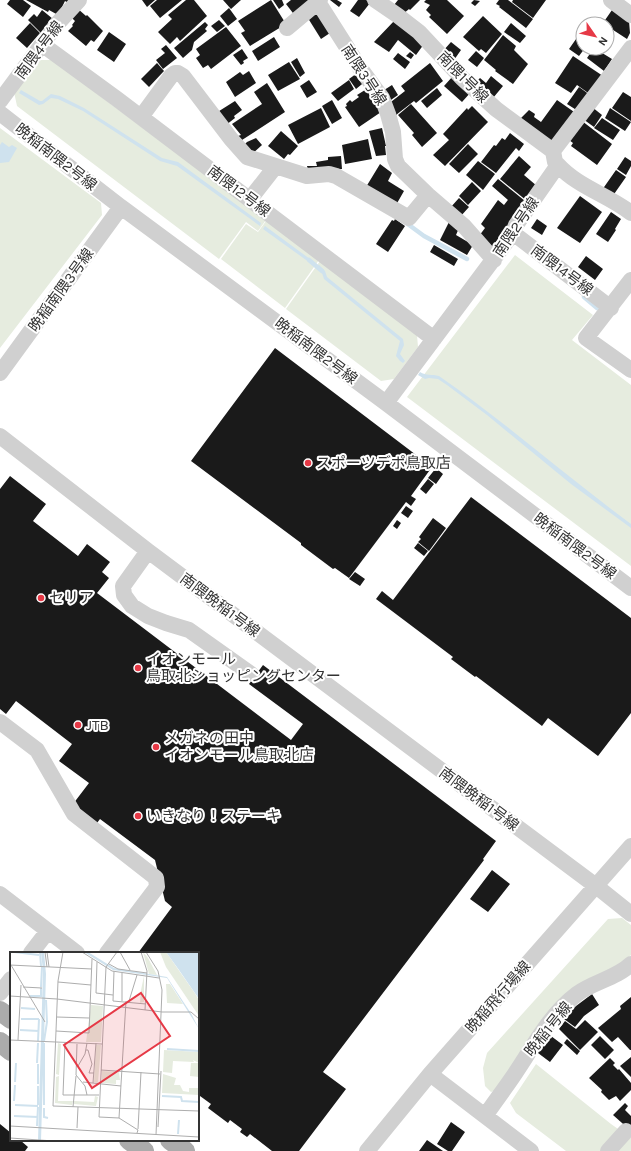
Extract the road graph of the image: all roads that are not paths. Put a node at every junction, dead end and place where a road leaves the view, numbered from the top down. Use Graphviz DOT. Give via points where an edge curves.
graph roads {
  1 [pos="79,0"];
  2 [pos="375,0"];
  3 [pos="612,0"];
  4 [pos="319,1"];
  5 [pos="631,15"];
  6 [pos="287,28"];
  7 [pos="42,45"];
  8 [pos="631,48"];
  9 [pos="0,101"];
  10 [pos="0,114"];
  11 [pos="141,117"];
  12 [pos="555,158"];
  13 [pos="275,167"];
  14 [pos="428,195"];
  15 [pos="250,199"];
  16 [pos="121,206"];
  17 [pos="631,213"];
  18 [pos="514,233"];
  19 [pos="494,260"];
  20 [pos="631,280"];
  21 [pos="610,308"];
  22 [pos="434,339"];
  23 [pos="631,370"];
  24 [pos="0,374"];
  25 [pos="386,403"];
  26 [pos="0,436"];
  27 [pos="148,551"];
  28 [pos="631,588"];
  29 [pos="251,674"];
  30 [pos="0,722"];
  31 [pos="631,846"];
  32 [pos="596,886"];
  33 [pos="0,894"];
  34 [pos="631,914"];
  35 [pos="48,931"];
  36 [pos="32,952"];
  37 [pos="76,952"];
  38 [pos="107,952"];
  39 [pos="630,967"];
  40 [pos="10,980"];
  41 [pos="0,993"];
  42 [pos="0,1011"];
  43 [pos="10,1018"];
  44 [pos="0,1042"];
  45 [pos="10,1050"];
  46 [pos="430,1074"];
  47 [pos="485,1116"];
  48 [pos="626,1131"];
  49 [pos="130,1141"];
  50 [pos="171,1141"];
  51 [pos="144,1151"];
  52 [pos="185,1151"];
  53 [pos="366,1151"];
  54 [pos="531,1151"];
  55 [pos="608,1151"];
  1 -- 7 [label="street, 南隈4号線"];
  2 -- 12 [label="street, 南隈1号線" via="419,32 457,73"];
  3 -- 5 [label="street"];
  4 -- 6 [label="street"];
  4 -- 14 [label="street, 南隈3号線" via="360,68 382,98 393,132 398,166"];
  7 -- 9 [label="street, 南隈4号線"];
  7 -- 11 [label="street, 南隈12号線"];
  8 -- 12 [label="street, 南隈2号線"];
  10 -- 16 [label="street, 晩稲南隈2号線"];
  11 -- 13 [label="street" via="171,76 178,72 247,158"];
  11 -- 15 [label="street, 南隈12号線"];
  12 -- 17 [label="street, 南隈1号線" via="581,183"];
  12 -- 18 [label="street, 南隈2号線" via="516,225"];
  13 -- 14 [label="street" via="307,176 336,176 410,218"];
  13 -- 15 [label="street"];
  14 -- 19 [label="street, 南隈3号線" via="464,226"];
  15 -- 22 [label="street, 南隈12号線"];
  16 -- 24 [label="street, 晩稲南隈3号線"];
  16 -- 25 [label="street, 晩稲南隈2号線"];
  18 -- 19 [label="street, 南隈2号線"];
  18 -- 21 [label="street, 南隈14号線"];
  19 -- 22 [label="street, 南隈2号線"];
  20 -- 21 [label="street"];
  21 -- 23 [label="street" via="586,338"];
  22 -- 25 [label="street, 南隈2号線"];
  25 -- 28 [label="street, 晩稲南隈2号線"];
  26 -- 27 [label="street, 南隈晩稲1号線"];
  27 -- 29 [label="street" via="123,586 124,595 132,606 148,616 189,630"];
  27 -- 32 [label="street, 南隈晩稲1号線"];
  30 -- 38 [label="street" via="38,750 74,814 156,878 158,884 155,889"];
  31 -- 32 [label="street, 晩稲飛行場線"];
  32 -- 34 [label="street, 南隈晩稲1号線"];
  32 -- 46 [label="street, 晩稲飛行場線"];
  33 -- 35 [label="street"];
  35 -- 36 [label="street"];
  35 -- 37 [label="street"];
  39 -- 47 [label="street, 晩稲1号線" via="577,993 559,1011"];
  40 -- 41 [label="street"];
  42 -- 43 [label="main road"];
  44 -- 45 [label="main road"];
  46 -- 47 [label="street"];
  46 -- 53 [label="street, 晩稲飛行場線"];
  47 -- 54 [label="street"];
  48 -- 55 [label="street"];
  49 -- 51 [label="main road"];
  50 -- 52 [label="main road"];
}
